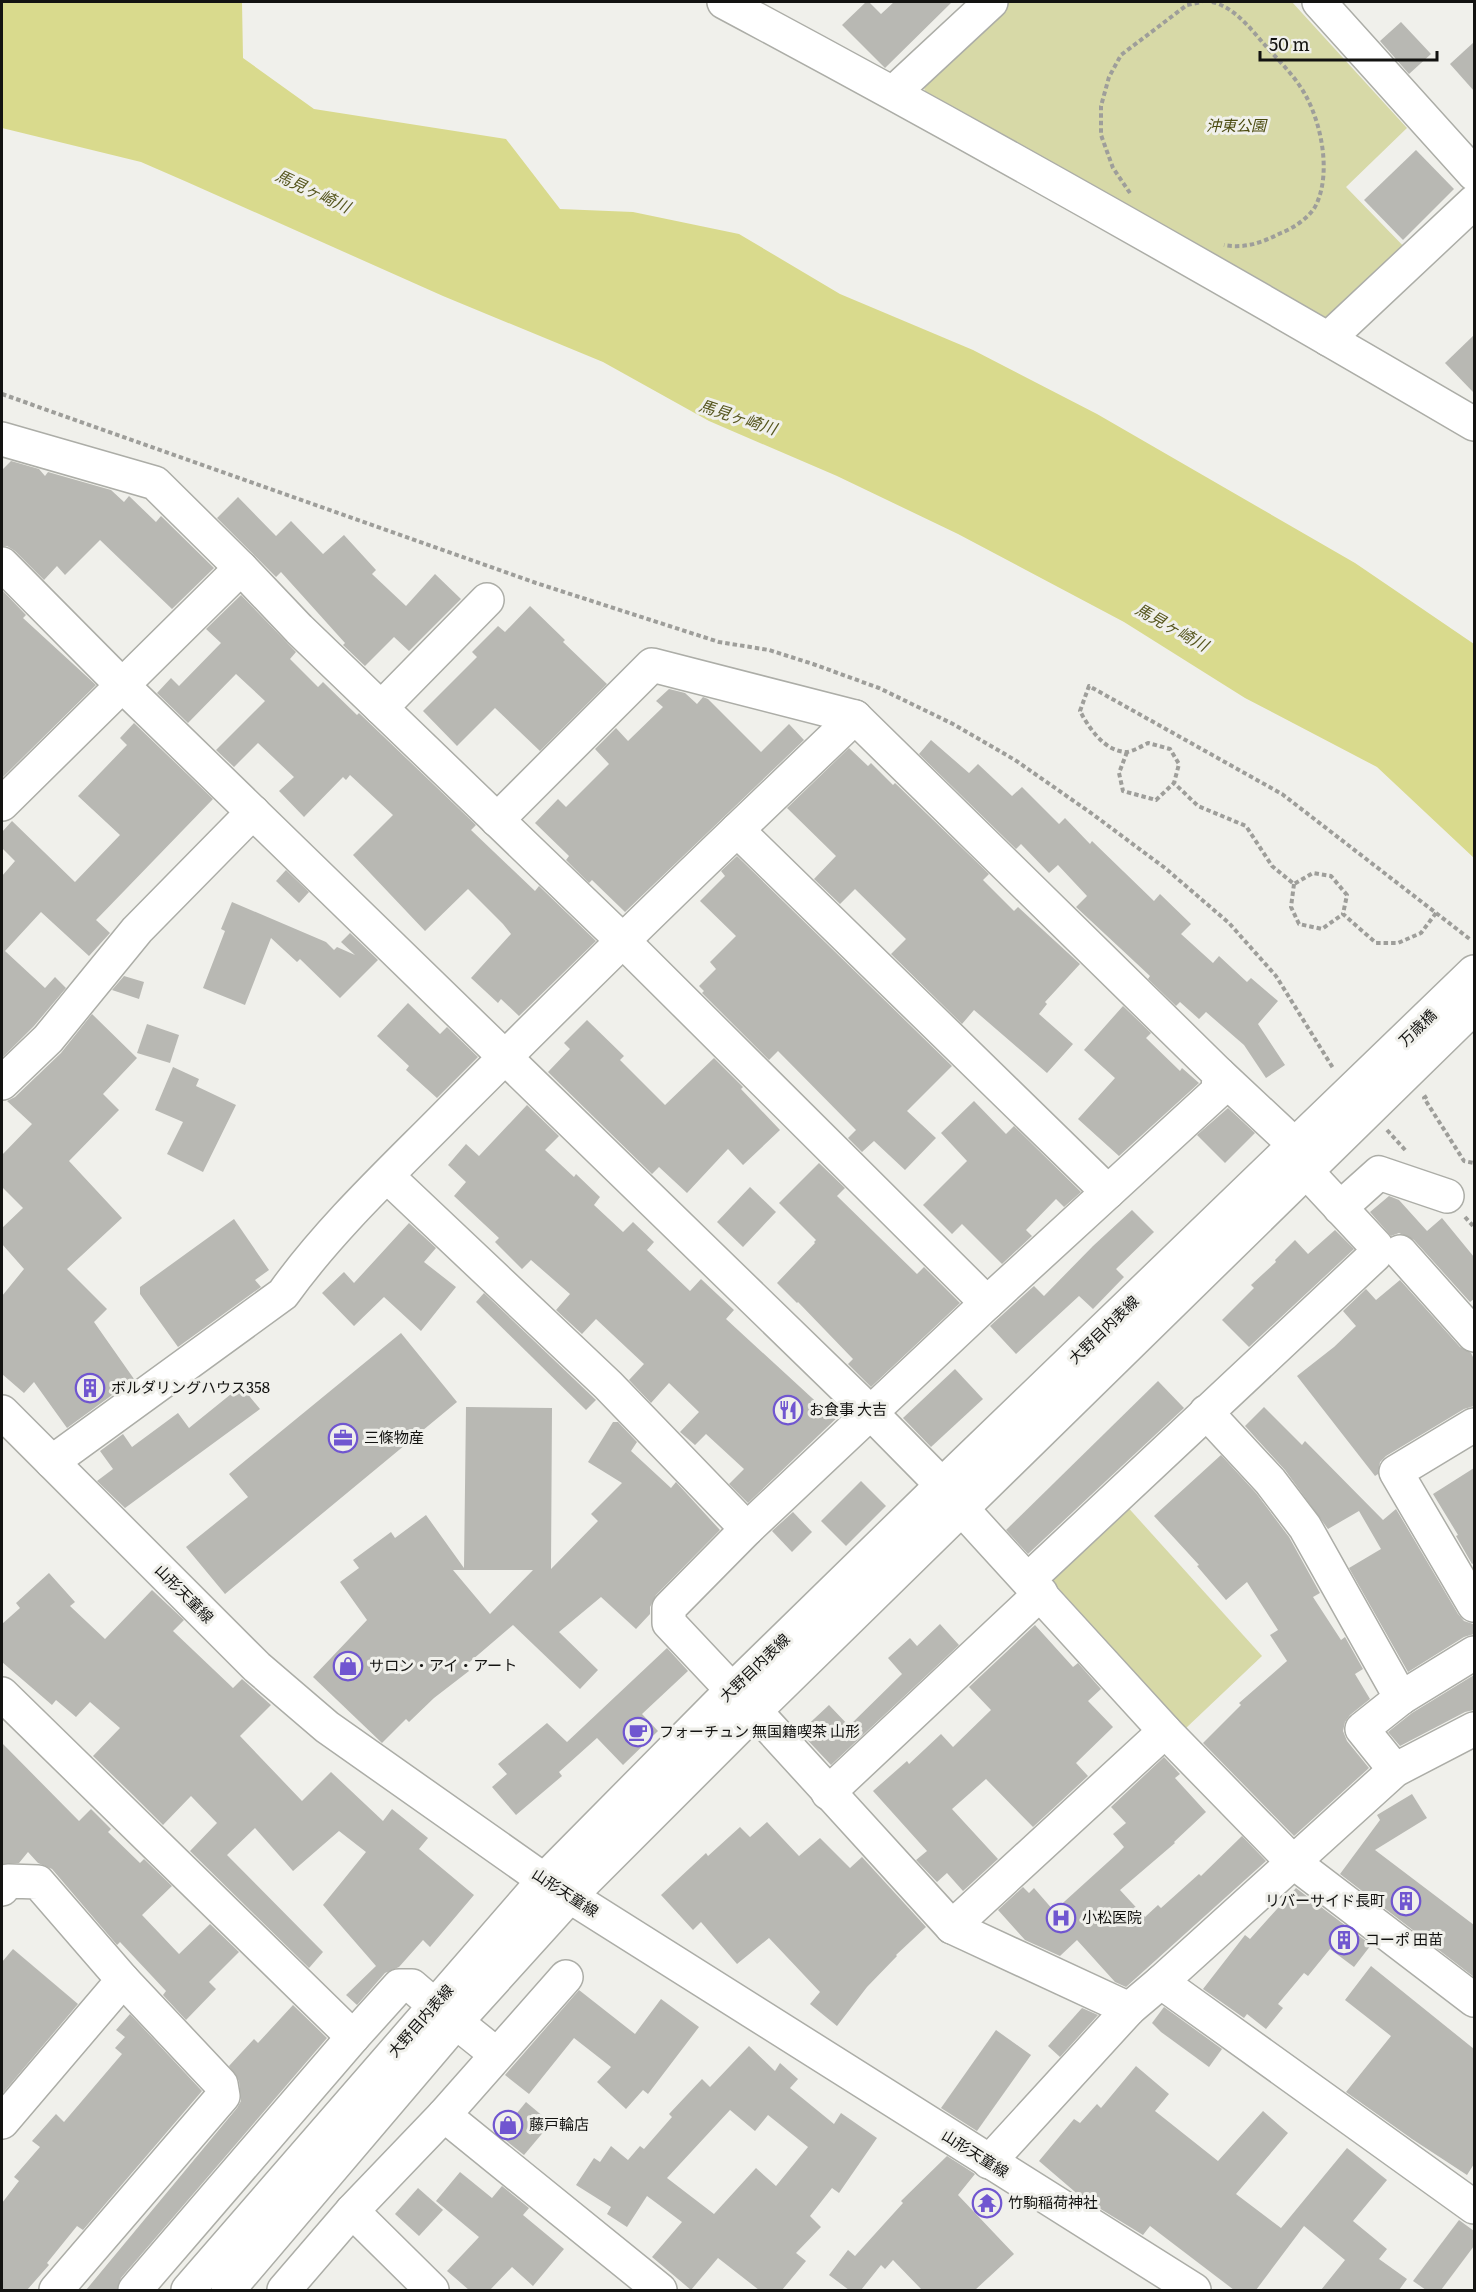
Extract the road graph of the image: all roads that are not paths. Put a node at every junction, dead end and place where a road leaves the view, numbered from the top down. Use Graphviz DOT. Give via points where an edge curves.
graph roads {
  1 [pos="724,2"];
  2 [pos="991,2"];
  3 [pos="1319,2"];
  4 [pos="894,92"];
  5 [pos="1474,174"];
  6 [pos="1474,202"];
  7 [pos="1328,339"];
  8 [pos="1474,424"];
  9 [pos="2,440"];
  10 [pos="2,564"];
  11 [pos="241,568"];
  12 [pos="488,600"];
  13 [pos="122,684"];
  14 [pos="381,708"];
  15 [pos="855,717"];
  16 [pos="2,804"];
  17 [pos="253,812"];
  18 [pos="497,820"];
  19 [pos="737,830"];
  20 [pos="622,940"];
  21 [pos="1474,972"];
  22 [pos="1474,1007"];
  23 [pos="505,1056"];
  24 [pos="1219,1074"];
  25 [pos="2,1083"];
  26 [pos="1363,1093"];
  27 [pos="1301,1159"];
  28 [pos="387,1176"];
  29 [pos="1108,1192"];
  30 [pos="1447,1197"];
  31 [pos="1340,1208"];
  32 [pos="1400,1252"];
  33 [pos="987,1303"];
  34 [pos="1474,1335"];
  35 [pos="2,1412"];
  36 [pos="870,1412"];
  37 [pos="1206,1412"];
  38 [pos="1474,1425"];
  39 [pos="52,1462"];
  40 [pos="952,1497"];
  41 [pos="747,1530"];
  42 [pos="1470,1586"];
  43 [pos="1034,1587"];
  44 [pos="1474,1653"];
  45 [pos="2,1694"];
  46 [pos="1401,1698"];
  47 [pos="744,1701"];
  48 [pos="1474,1729"];
  49 [pos="1166,1731"];
  50 [pos="1395,1770"];
  51 [pos="828,1793"];
  52 [pos="1292,1861"];
  53 [pos="557,1888"];
  54 [pos="2,1889"];
  55 [pos="952,1927"];
  56 [pos="566,1977"];
  57 [pos="123,1980"];
  58 [pos="1161,1982"];
  59 [pos="1474,2000"];
  60 [pos="1129,2009"];
  61 [pos="445,2013"];
  62 [pos="353,2037"];
  63 [pos="496,2054"];
  64 [pos="444,2115"];
  65 [pos="2,2122"];
  66 [pos="989,2162"];
  67 [pos="1474,2207"];
  68 [pos="352,2211"];
  69 [pos="56,2290"];
  70 [pos="135,2290"];
  71 [pos="188,2290"];
  72 [pos="228,2290"];
  73 [pos="284,2290"];
  74 [pos="432,2290"];
  75 [pos="660,2290"];
  76 [pos="1194,2290"];
  1 -- 4 [label="main road"];
  2 -- 4 [label="main road"];
  3 -- 5 [label="main road"];
  4 -- 7 [label="main road"];
  6 -- 7 [label="main road"];
  7 -- 8 [label="main road"];
  9 -- 11 [label="main road" via="155,483"];
  10 -- 13 [label="main road"];
  11 -- 13 [label="main road"];
  11 -- 14 [label="main road"];
  12 -- 14 [label="main road"];
  13 -- 16 [label="main road"];
  13 -- 17 [label="main road"];
  14 -- 18 [label="main road"];
  15 -- 18 [label="main road" via="652,665"];
  15 -- 19 [label="main road"];
  15 -- 24 [label="main road"];
  17 -- 23 [label="main road"];
  17 -- 25 [label="main road" via="137,930 48,1039"];
  18 -- 20 [label="main road"];
  19 -- 20 [label="main road"];
  19 -- 29 [label="main road"];
  20 -- 23 [label="main road"];
  20 -- 33 [label="main road"];
  21 -- 26 [label="main road, 万歳橋"];
  22 -- 26 [label="main road, 万歳橋"];
  23 -- 28 [label="main road"];
  23 -- 36 [label="main road"];
  24 -- 27 [label="main road"];
  24 -- 29 [label="main road" via="1218,1091"];
  26 -- 27 [label="main road, 大野目内表線"];
  27 -- 31 [label="main road"];
  27 -- 40 [label="main road, 大野目内表線"];
  28 -- 39 [label="main road" via="303,1266 283,1294"];
  28 -- 41 [label="main road" via="608,1385"];
  29 -- 33 [label="main road"];
  30 -- 31 [label="main road" via="1379,1173"];
  31 -- 37 [label="main road" via="1376,1246 1375,1255"];
  32 -- 34 [label="main road"];
  33 -- 36 [label="main road"];
  35 -- 39 [label="main road, 山形天童線"];
  36 -- 40 [label="main road"];
  36 -- 41 [label="main road"];
  37 -- 43 [label="main road"];
  37 -- 46 [label="main road" via="1270,1481 1305,1527"];
  38 -- 42 [label="main road" via="1396,1472"];
  39 -- 53 [label="main road, 山形天童線" via="266,1675 327,1727"];
  40 -- 43 [label="main road"];
  40 -- 47 [label="main road, 大野目内表線"];
  41 -- 47 [label="main road" via="669,1608 669,1623"];
  43 -- 49 [label="main road"];
  43 -- 51 [label="main road"];
  44 -- 46 [label="main road"];
  45 -- 62 [label="main road"];
  46 -- 50 [label="main road" via="1362,1729"];
  47 -- 51 [label="main road"];
  47 -- 53 [label="main road, 大野目内表線"];
  48 -- 50 [label="main road"];
  49 -- 52 [label="main road"];
  49 -- 55 [label="main road"];
  50 -- 52 [label="main road"];
  51 -- 55 [label="main road"];
  52 -- 58 [label="main road"];
  52 -- 59 [label="main road"];
  53 -- 61 [label="main road, 大野目内表線"];
  53 -- 66 [label="main road, 山形天童線"];
  54 -- 57 [label="main road" via="8,1881 38,1882"];
  55 -- 60 [label="main road"];
  56 -- 63 [label="main road"];
  57 -- 65 [label="main road"];
  57 -- 69 [label="main road" via="221,2084 223,2096"];
  58 -- 60 [label="main road"];
  58 -- 67 [label="main road"];
  60 -- 66 [label="main road"];
  61 -- 62 [label="main road" via="412,1986 399,1986"];
  61 -- 63 [label="main road"];
  61 -- 71 [label="main road, 大野目内表線"];
  61 -- 72 [label="main road, 大野目内表線"];
  62 -- 70 [label="main road"];
  63 -- 64 [label="main road"];
  64 -- 68 [label="main road"];
  64 -- 75 [label="main road"];
  66 -- 76 [label="main road, 山形天童線"];
  68 -- 73 [label="main road"];
  68 -- 74 [label="main road"];
}
